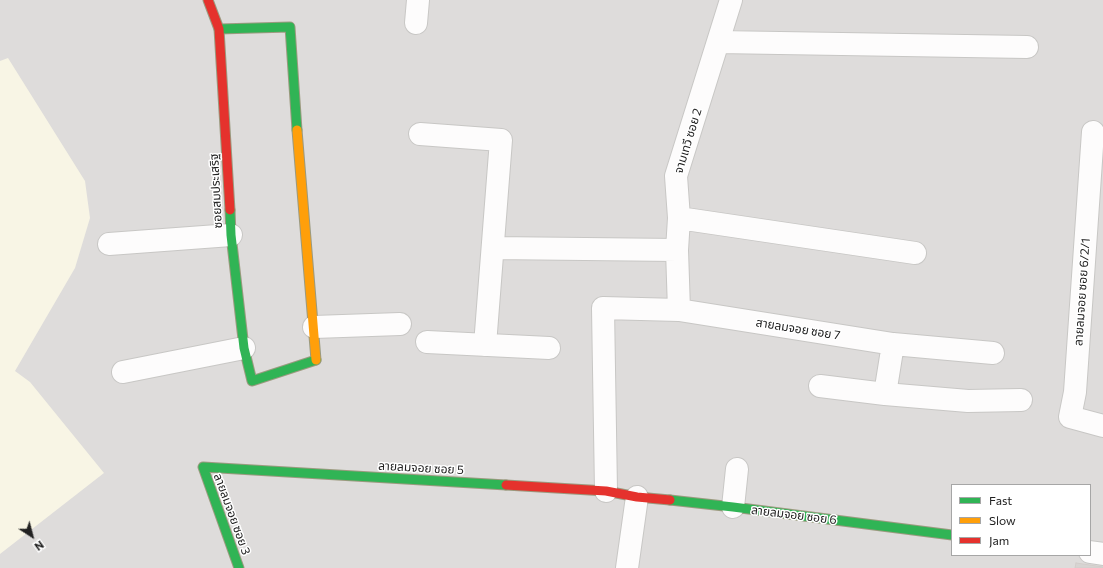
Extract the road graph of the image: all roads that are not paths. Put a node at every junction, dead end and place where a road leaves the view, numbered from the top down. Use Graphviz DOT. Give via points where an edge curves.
graph roads {
  1 [pos="208,0"];
  2 [pos="418,0"];
  3 [pos="731,0"];
  4 [pos="416,23"];
  5 [pos="219,29"];
  6 [pos="718,42"];
  7 [pos="1027,47"];
  8 [pos="1093,132"];
  9 [pos="420,134"];
  10 [pos="679,218"];
  11 [pos="231,235"];
  12 [pos="109,244"];
  13 [pos="493,248"];
  14 [pos="678,250"];
  15 [pos="915,253"];
  16 [pos="679,310"];
  17 [pos="400,324"];
  18 [pos="314,327"];
  19 [pos="427,342"];
  20 [pos="893,344"];
  21 [pos="485,345"];
  22 [pos="244,348"];
  23 [pos="549,348"];
  24 [pos="993,353"];
  25 [pos="123,372"];
  26 [pos="820,386"];
  27 [pos="885,394"];
  28 [pos="1021,400"];
  29 [pos="1103,426"];
  30 [pos="203,467"];
  31 [pos="738,469"];
  32 [pos="606,491"];
  33 [pos="637,497"];
  34 [pos="733,507"];
  35 [pos="951,535"];
  36 [pos="1091,552"];
  37 [pos="1103,554"];
  38 [pos="240,568"];
  39 [pos="627,568"];
  1 -- 5 [label="street, ซอยสมประเสริฐ"];
  2 -- 4 [label="street"];
  3 -- 6 [label="street, จามเทวี ซอย 2"];
  5 -- 11 [label="street, ซอยสมประเสริฐ"];
  5 -- 18 [label="street" via="290,27 300,180"];
  6 -- 7 [label="street"];
  6 -- 10 [label="street, จามเทวี ซอย 2" via="676,176"];
  8 -- 29 [label="street, ลายลมจอย ซอย 6/2/1" via="1075,392 1070,418"];
  9 -- 13 [label="street" via="501,140"];
  10 -- 14 [label="street, จามเทวี ซอย 2"];
  10 -- 15 [label="street"];
  11 -- 12 [label="street"];
  11 -- 22 [label="street, ซอยสมประเสริฐ"];
  13 -- 14 [label="street"];
  13 -- 21 [label="street"];
  14 -- 16 [label="street, จามเทวี ซอย 2"];
  16 -- 20 [label="street, สายลมจอย ซอย 7"];
  16 -- 32 [label="street, สายลมจอย ซอย 7" via="603,308"];
  17 -- 18 [label="street"];
  18 -- 22 [label="street, ซอยสมประเสริฐ" via="316,361 252,381"];
  19 -- 21 [label="street"];
  20 -- 24 [label="street, สายลมจอย ซอย 7"];
  20 -- 27 [label="street"];
  21 -- 23 [label="street"];
  22 -- 25 [label="street"];
  26 -- 27 [label="street"];
  27 -- 28 [label="street" via="968,401"];
  30 -- 32 [label="street, ลายลมจอย ซอย 5"];
  30 -- 38 [label="street, ลายลมจอย ซอย 3"];
  31 -- 34 [label="street"];
  32 -- 33 [label="street, ลายลมจอย ซอย 5"];
  33 -- 34 [label="street, ลายลมจอย ซอย 6"];
  33 -- 39 [label="street"];
  34 -- 35 [label="street, ลายลมจอย ซอย 6"];
  36 -- 37 [label="street"];
}
